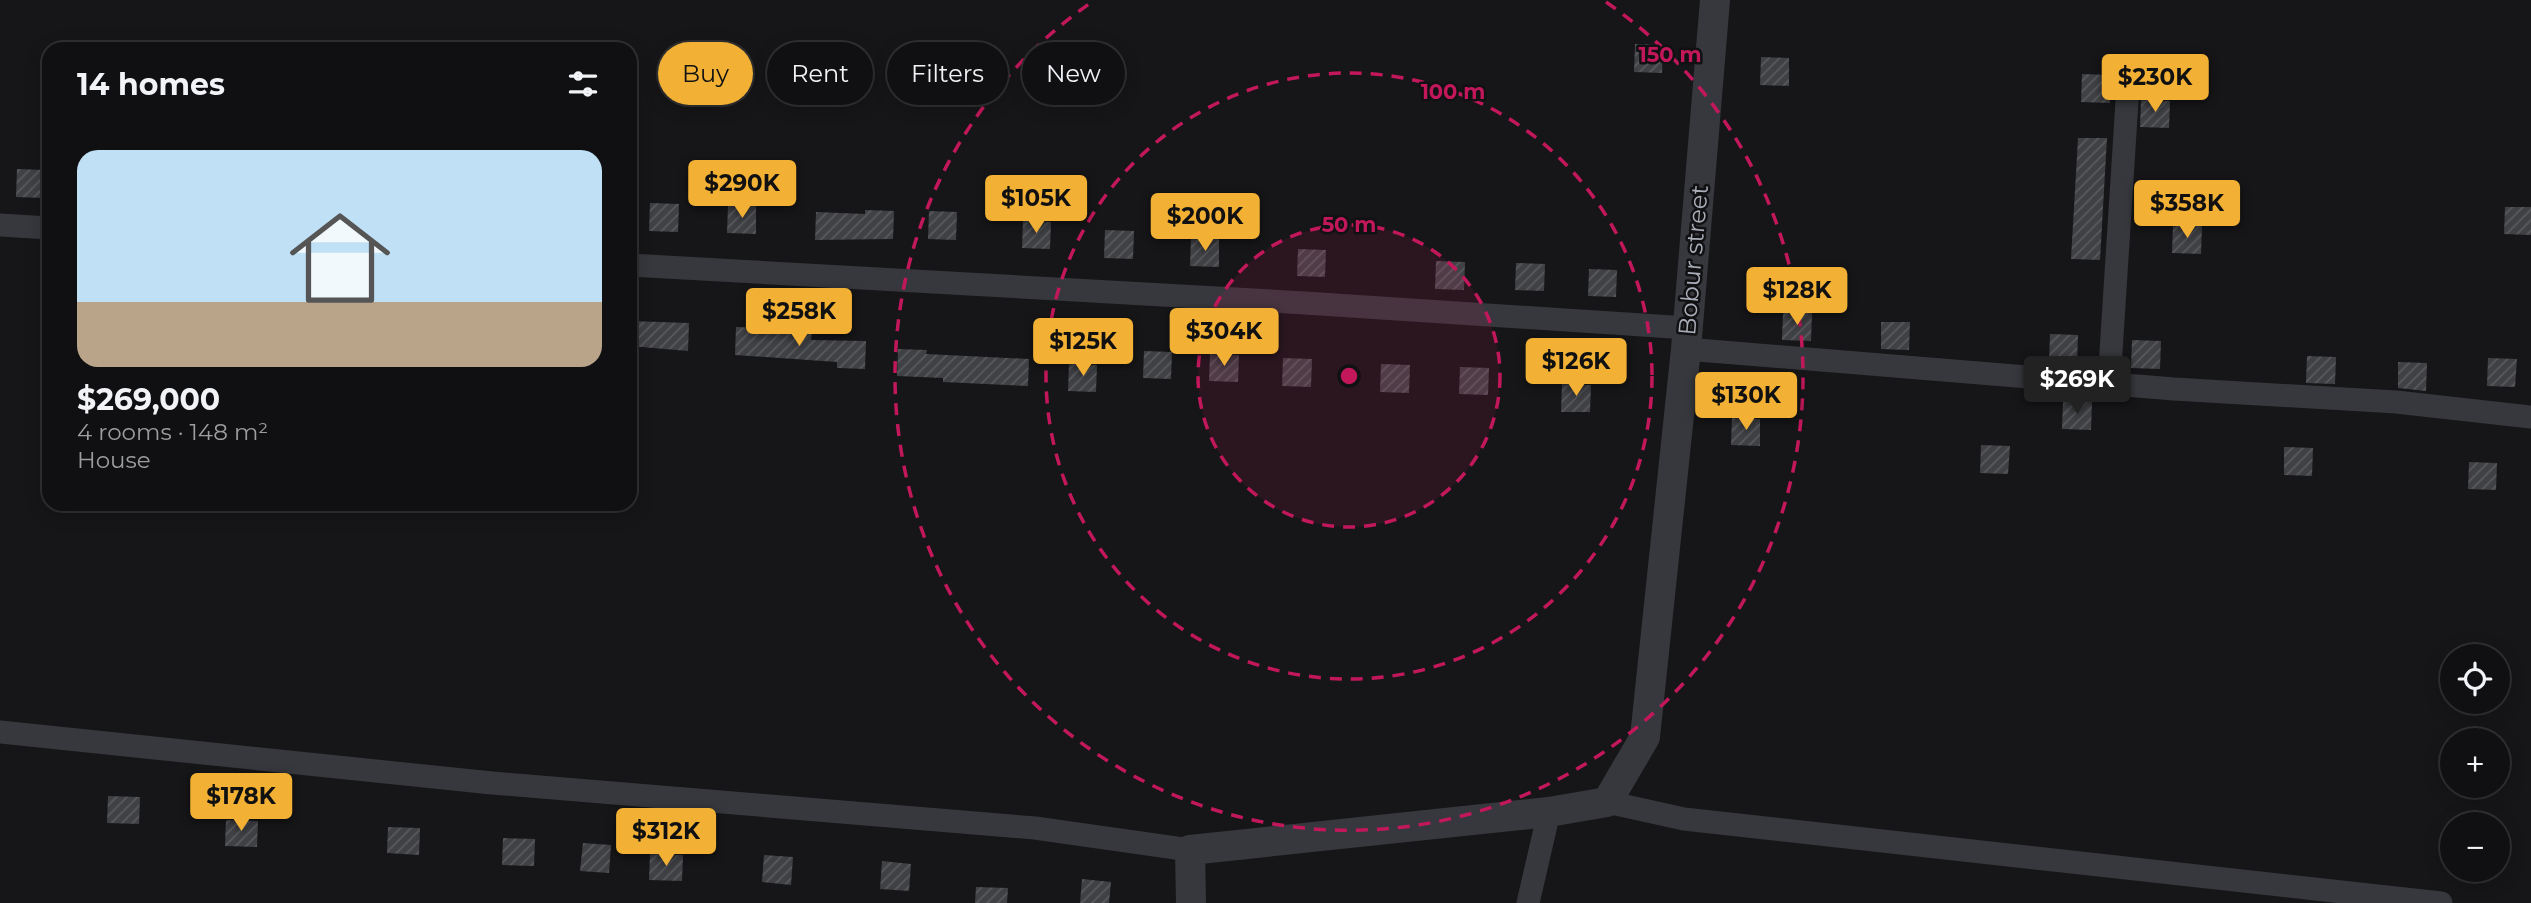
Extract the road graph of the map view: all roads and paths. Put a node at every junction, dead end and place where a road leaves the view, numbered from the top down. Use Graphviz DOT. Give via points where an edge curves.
graph roads {
  1 [pos="1715,0"];
  2 [pos="2129,70"];
  3 [pos="0,225"];
  4 [pos="42,228"];
  5 [pos="637,265"];
  6 [pos="1687,339"];
  7 [pos="2109,383"];
  8 [pos="2531,417"];
  9 [pos="0,732"];
  10 [pos="1608,802"];
  11 [pos="1549,813"];
  12 [pos="1190,850"];
  13 [pos="1191,903"];
  14 [pos="1528,903"];
  15 [pos="2441,903"];
  1 -- 6 [label="street, Bobur street"];
  2 -- 7 [label="street"];
  3 -- 4 [label="street"];
  5 -- 6 [label="street" via="1306,303"];
  6 -- 7 [label="street"];
  6 -- 10 [label="street, Bobur street" via="1645,737"];
  7 -- 8 [label="street" via="2396,402"];
  9 -- 12 [label="street" via="492,783 1035,828"];
  10 -- 11 [label="street"];
  10 -- 15 [label="street" via="1684,819"];
  11 -- 12 [label="street"];
  11 -- 14 [label="street"];
  12 -- 13 [label="street"];
}
